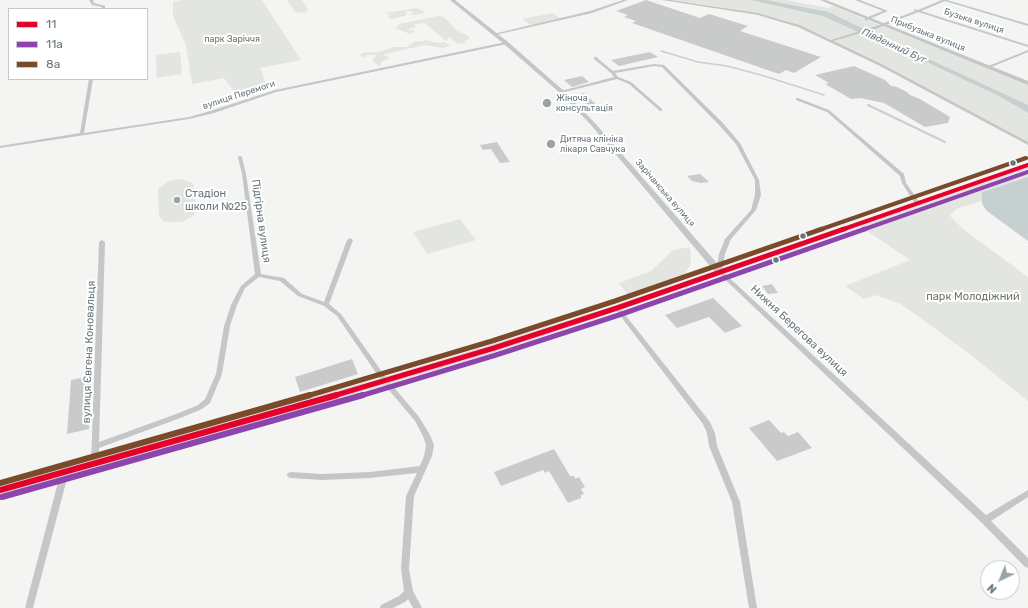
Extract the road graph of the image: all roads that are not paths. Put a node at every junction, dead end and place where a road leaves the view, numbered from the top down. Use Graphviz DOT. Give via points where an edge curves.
graph roads {
  1 [pos="91,0"];
  2 [pos="452,0"];
  3 [pos="626,0"];
  4 [pos="664,0"];
  5 [pos="822,0"];
  6 [pos="857,0"];
  7 [pos="944,0"];
  8 [pos="104,8"];
  9 [pos="915,10"];
  10 [pos="866,19"];
  11 [pos="882,25"];
  12 [pos="1028,25"];
  13 [pos="495,34"];
  14 [pos="832,41"];
  15 [pos="506,43"];
  16 [pos="1028,46"];
  17 [pos="1028,51"];
  18 [pos="595,58"];
  19 [pos="988,67"];
  20 [pos="612,72"];
  21 [pos="617,78"];
  22 [pos="91,80"];
  23 [pos="1028,83"];
  24 [pos="562,92"];
  25 [pos="797,100"];
  26 [pos="661,110"];
  27 [pos="82,134"];
  28 [pos="1028,144"];
  29 [pos="0,147"];
  30 [pos="240,157"];
  31 [pos="1028,165"];
  32 [pos="918,204"];
  33 [pos="350,240"];
  34 [pos="102,242"];
  35 [pos="720,271"];
  36 [pos="258,274"];
  37 [pos="326,305"];
  38 [pos="617,308"];
  39 [pos="385,381"];
  40 [pos="96,446"];
  41 [pos="95,463"];
  42 [pos="422,469"];
  43 [pos="65,472"];
  44 [pos="291,475"];
  45 [pos="0,490"];
  46 [pos="1028,493"];
  47 [pos="985,520"];
  48 [pos="1028,564"];
  49 [pos="408,592"];
  50 [pos="29,608"];
  51 [pos="384,608"];
  52 [pos="418,608"];
  53 [pos="753,608"];
  1 -- 8 [label="street" via="93,4"];
  2 -- 13 [label="street, Зарічанська вулиця"];
  3 -- 13 [label="street" via="591,12"];
  4 -- 14 [label="street" via="715,6 771,17"];
  5 -- 10 [label="street, Прибузька вулиця"];
  6 -- 10 [label="street" via="886,11"];
  7 -- 9 [label="street"];
  7 -- 12 [label="street"];
  9 -- 11 [label="street"];
  9 -- 16 [label="street, Бузька вулиця"];
  10 -- 11 [label="street, Прибузька вулиця"];
  11 -- 14 [label="street"];
  11 -- 19 [label="street, Прибузька вулиця"];
  13 -- 15 [label="street, Зарічанська вулиця"];
  14 -- 28 [label="street" via="881,64"];
  15 -- 24 [label="street, Зарічанська вулиця"];
  15 -- 27 [label="street, вулиця Перемоги" via="275,91 189,118"];
  17 -- 19 [label="street"];
  18 -- 20 [label="street"];
  19 -- 23 [label="street, Прибузька вулиця"];
  20 -- 21 [label="street"];
  20 -- 35 [label="street" via="654,65 663,66 738,144 757,180 758,195 753,210 728,239 722,254"];
  21 -- 24 [label="street"];
  21 -- 26 [label="street" via="630,83"];
  22 -- 27 [label="street"];
  24 -- 35 [label="street, Зарічанська вулиця" via="593,124"];
  25 -- 32 [label="street" via="828,111 902,175 904,183"];
  27 -- 29 [label="street, вулиця Перемоги"];
  30 -- 36 [label="street, Підгірна вулиця"];
  31 -- 32 [label="main road"];
  32 -- 35 [label="main road"];
  33 -- 37 [label="street"];
  34 -- 40 [label="street, вулиця Євгена Коновальця"];
  35 -- 38 [label="main road"];
  35 -- 47 [label="street, Нижня Берегова вулиця"];
  36 -- 37 [label="street, Підгірна вулиця" via="282,279 300,295"];
  36 -- 40 [label="street" via="244,287 234,305 227,326 219,374 208,401 181,415"];
  37 -- 39 [label="street, Підгірна вулиця" via="339,315"];
  38 -- 39 [label="main road"];
  38 -- 53 [label="street" via="706,422 711,433 713,446 736,502"];
  39 -- 41 [label="main road"];
  39 -- 42 [label="street, Підгірна вулиця" via="417,419 426,435 430,445"];
  40 -- 41 [label="street, вулиця Євгена Коновальця"];
  41 -- 43 [label="main road"];
  42 -- 44 [label="street" via="356,476"];
  42 -- 49 [label="street, Підгірна вулиця" via="410,496 404,569"];
  43 -- 45 [label="main road"];
  43 -- 50 [label="street"];
  46 -- 47 [label="street"];
  47 -- 48 [label="street, Нижня Берегова вулиця"];
  49 -- 51 [label="street" via="402,599"];
  49 -- 52 [label="street, Підгірна вулиця"];
}
